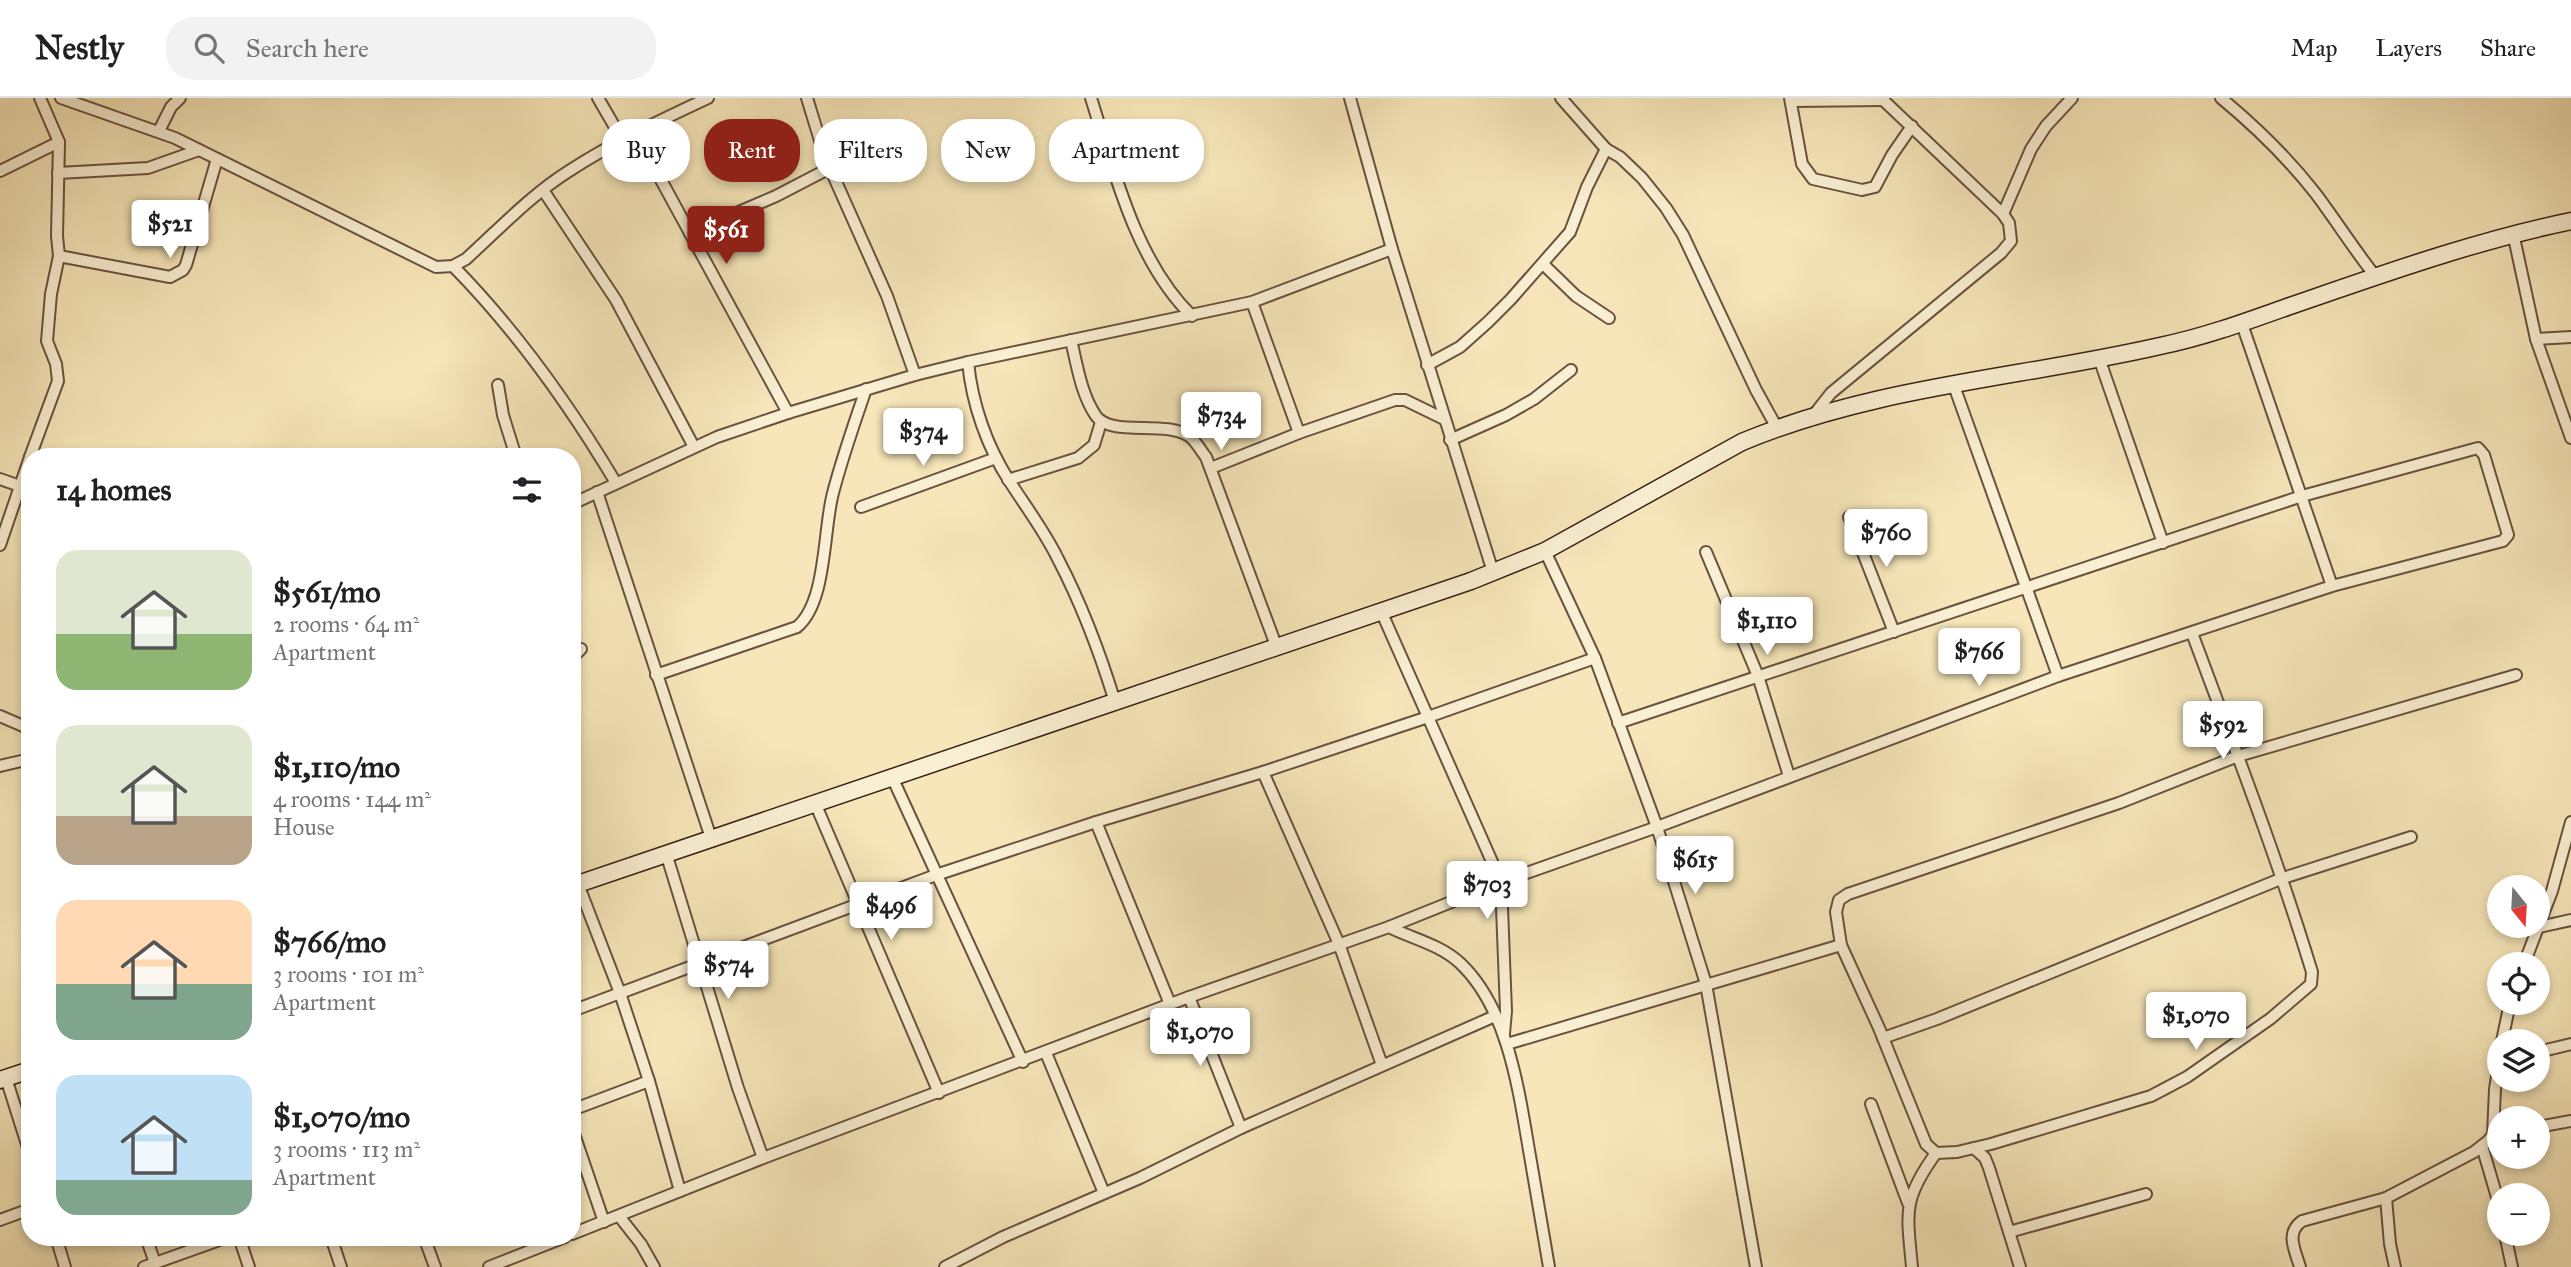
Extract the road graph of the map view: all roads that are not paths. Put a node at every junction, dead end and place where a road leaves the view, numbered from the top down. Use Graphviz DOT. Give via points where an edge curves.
graph roads {
  1 [pos="40,98"];
  2 [pos="61,98"];
  3 [pos="180,98"];
  4 [pos="598,98"];
  5 [pos="708,98"];
  6 [pos="807,98"];
  7 [pos="1091,98"];
  8 [pos="1350,98"];
  9 [pos="1561,98"];
  10 [pos="2072,98"];
  11 [pos="2221,98"];
  12 [pos="1882,99"];
  13 [pos="1791,100"];
  14 [pos="610,119"];
  15 [pos="666,119"];
  16 [pos="814,120"];
  17 [pos="1912,126"];
  18 [pos="159,131"];
  19 [pos="59,142"];
  20 [pos="1606,149"];
  21 [pos="199,150"];
  22 [pos="602,152"];
  23 [pos="217,159"];
  24 [pos="0,171"];
  25 [pos="58,173"];
  26 [pos="814,177"];
  27 [pos="662,182"];
  28 [pos="836,182"];
  29 [pos="543,190"];
  30 [pos="2003,214"];
  31 [pos="2571,221"];
  32 [pos="690,233"];
  33 [pos="2513,233"];
  34 [pos="1392,249"];
  35 [pos="59,256"];
  36 [pos="1543,264"];
  37 [pos="453,266"];
  38 [pos="2381,276"];
  39 [pos="1252,302"];
  40 [pos="1192,316"];
  41 [pos="1609,318"];
  42 [pos="2242,324"];
  43 [pos="2571,337"];
  44 [pos="2536,339"];
  45 [pos="1071,340"];
  46 [pos="2099,358"];
  47 [pos="968,362"];
  48 [pos="1427,365"];
  49 [pos="1571,370"];
  50 [pos="915,375"];
  51 [pos="1953,383"];
  52 [pos="498,385"];
  53 [pos="866,389"];
  54 [pos="788,412"];
  55 [pos="1812,417"];
  56 [pos="1444,419"];
  57 [pos="1101,422"];
  58 [pos="1777,428"];
  59 [pos="1299,433"];
  60 [pos="2571,438"];
  61 [pos="1450,440"];
  62 [pos="694,447"];
  63 [pos="33,448"];
  64 [pos="513,448"];
  65 [pos="996,458"];
  66 [pos="1211,468"];
  67 [pos="0,480"];
  68 [pos="1008,480"];
  69 [pos="616,482"];
  70 [pos="21,483"];
  71 [pos="20,486"];
  72 [pos="597,492"];
  73 [pos="2302,496"];
  74 [pos="581,500"];
  75 [pos="861,507"];
  76 [pos="1849,517"];
  77 [pos="2163,543"];
  78 [pos="0,545"];
  79 [pos="1545,551"];
  80 [pos="1706,551"];
  81 [pos="1493,572"];
  82 [pos="2332,586"];
  83 [pos="2027,588"];
  84 [pos="1381,611"];
  85 [pos="1894,632"];
  86 [pos="2193,633"];
  87 [pos="1277,648"];
  88 [pos="1595,658"];
  89 [pos="656,675"];
  90 [pos="2516,675"];
  91 [pos="1758,676"];
  92 [pos="2058,676"];
  93 [pos="1115,702"];
  94 [pos="0,716"];
  95 [pos="1429,717"];
  96 [pos="1618,723"];
  97 [pos="21,725"];
  98 [pos="2238,757"];
  99 [pos="21,761"];
  100 [pos="0,766"];
  101 [pos="1263,772"];
  102 [pos="1789,776"];
  103 [pos="892,777"];
  104 [pos="815,803"];
  105 [pos="1096,822"];
  106 [pos="2571,822"];
  107 [pos="1657,827"];
  108 [pos="2412,837"];
  109 [pos="710,838"];
  110 [pos="666,853"];
  111 [pos="936,875"];
  112 [pos="2283,878"];
  113 [pos="1501,882"];
  114 [pos="581,883"];
  115 [pos="2550,897"];
  116 [pos="581,899"];
  117 [pos="858,905"];
  118 [pos="2571,920"];
  119 [pos="2550,925"];
  120 [pos="1389,927"];
  121 [pos="1339,944"];
  122 [pos="1841,945"];
  123 [pos="700,964"];
  124 [pos="1706,984"];
  125 [pos="620,993"];
  126 [pos="1189,997"];
  127 [pos="1170,1004"];
  128 [pos="581,1008"];
  129 [pos="1494,1016"];
  130 [pos="1883,1038"];
  131 [pos="1506,1041"];
  132 [pos="2571,1044"];
  133 [pos="2550,1049"];
  134 [pos="1046,1053"];
  135 [pos="1023,1062"];
  136 [pos="1382,1065"];
  137 [pos="21,1073"];
  138 [pos="3,1079"];
  139 [pos="649,1081"];
  140 [pos="939,1093"];
  141 [pos="1871,1104"];
  142 [pos="581,1107"];
  143 [pos="2571,1121"];
  144 [pos="2550,1125"];
  145 [pos="1241,1128"];
  146 [pos="21,1129"];
  147 [pos="2487,1142"];
  148 [pos="2482,1146"];
  149 [pos="1974,1148"];
  150 [pos="1936,1153"];
  151 [pos="581,1154"];
  152 [pos="763,1158"];
  153 [pos="2493,1183"];
  154 [pos="680,1191"];
  155 [pos="1104,1193"];
  156 [pos="2146,1194"];
  157 [pos="2386,1198"];
  158 [pos="1908,1203"];
  159 [pos="21,1212"];
  160 [pos="619,1216"];
  161 [pos="0,1220"];
  162 [pos="604,1222"];
  163 [pos="581,1231"];
  164 [pos="2009,1232"];
  165 [pos="59,1246"];
  166 [pos="147,1246"];
  167 [pos="203,1246"];
  168 [pos="242,1246"];
  169 [pos="334,1246"];
  170 [pos="427,1246"];
  171 [pos="542,1246"];
  172 [pos="2508,1246"];
  173 [pos="149,1265"];
  174 [pos="65,1267"];
  175 [pos="249,1267"];
  176 [pos="341,1267"];
  177 [pos="435,1267"];
  178 [pos="489,1267"];
  179 [pos="654,1267"];
  180 [pos="944,1267"];
  181 [pos="1549,1267"];
  182 [pos="1756,1267"];
  183 [pos="1912,1267"];
  184 [pos="2020,1267"];
  185 [pos="2300,1267"];
  186 [pos="2395,1267"];
  187 [pos="2512,1267"];
  1 -- 19 [label="street"];
  2 -- 18 [label="street"];
  3 -- 18 [label="street"];
  4 -- 14 [label="street"];
  5 -- 15 [label="street"];
  6 -- 16 [label="street"];
  7 -- 40 [label="street" via="1132,220 1170,293"];
  8 -- 34 [label="street"];
  9 -- 20 [label="street"];
  10 -- 30 [label="street" via="2031,149"];
  11 -- 38 [label="street" via="2288,161"];
  12 -- 13 [label="street"];
  12 -- 17 [label="street"];
  13 -- 17 [label="street" via="1806,173 1813,179 1862,190 1877,186"];
  17 -- 30 [label="street"];
  18 -- 21 [label="street"];
  19 -- 24 [label="street"];
  19 -- 25 [label="street"];
  20 -- 36 [label="street" via="1574,227"];
  20 -- 58 [label="street" via="1642,178 1683,235"];
  21 -- 23 [label="street"];
  21 -- 25 [label="street" via="148,168"];
  22 -- 29 [label="street"];
  23 -- 35 [label="street" via="186,265 177,274 170,277"];
  23 -- 37 [label="street" via="419,260 436,267"];
  25 -- 35 [label="street"];
  26 -- 32 [label="street"];
  27 -- 32 [label="street"];
  28 -- 50 [label="street" via="887,296"];
  29 -- 37 [label="street"];
  29 -- 62 [label="street" via="616,300"];
  30 -- 55 [label="street" via="2009,223 2009,245 1831,393"];
  31 -- 33 [label="street"];
  32 -- 54 [label="street"];
  33 -- 38 [label="street"];
  33 -- 44 [label="street"];
  34 -- 39 [label="street"];
  34 -- 48 [label="street"];
  35 -- 63 [label="street" via="47,341 58,380"];
  36 -- 41 [label="street" via="1582,301"];
  36 -- 48 [label="street" via="1460,347"];
  37 -- 69 [label="street" via="532,358"];
  38 -- 42 [label="street"];
  39 -- 40 [label="street"];
  39 -- 59 [label="street"];
  40 -- 45 [label="street"];
  42 -- 46 [label="street"];
  42 -- 73 [label="street"];
  43 -- 44 [label="street"];
  44 -- 60 [label="street"];
  45 -- 47 [label="street"];
  45 -- 57 [label="street" via="1083,389"];
  46 -- 51 [label="street"];
  46 -- 77 [label="street"];
  47 -- 50 [label="street"];
  47 -- 65 [label="street" via="970,387"];
  48 -- 56 [label="street"];
  49 -- 61 [label="street" via="1525,405"];
  50 -- 53 [label="street"];
  51 -- 55 [label="street"];
  51 -- 83 [label="street"];
  52 -- 64 [label="street"];
  53 -- 54 [label="street"];
  53 -- 89 [label="street" via="832,496 819,575 804,621"];
  54 -- 62 [label="street"];
  55 -- 58 [label="street"];
  56 -- 59 [label="street" via="1401,399"];
  56 -- 61 [label="street"];
  57 -- 66 [label="street" via="1159,428 1189,437"];
  57 -- 68 [label="street" via="1094,445 1078,457"];
  58 -- 79 [label="street" via="1742,442"];
  59 -- 66 [label="street"];
  61 -- 81 [label="street"];
  62 -- 69 [label="street"];
  65 -- 68 [label="street"];
  65 -- 75 [label="street"];
  66 -- 87 [label="street"];
  67 -- 71 [label="street"];
  68 -- 93 [label="street" via="1058,558 1087,621"];
  69 -- 72 [label="street"];
  70 -- 71 [label="street"];
  71 -- 78 [label="street"];
  72 -- 74 [label="street"];
  72 -- 89 [label="street"];
  73 -- 77 [label="street"];
  73 -- 82 [label="street"];
  73 -- 82 [label="street" via="2478,448 2484,455 2508,535 2503,541"];
  76 -- 85 [label="street"];
  77 -- 83 [label="street"];
  79 -- 81 [label="street"];
  79 -- 88 [label="street"];
  80 -- 91 [label="street"];
  81 -- 84 [label="street"];
  82 -- 86 [label="street"];
  83 -- 85 [label="street"];
  83 -- 92 [label="street"];
  84 -- 87 [label="street"];
  84 -- 95 [label="street"];
  85 -- 91 [label="street"];
  86 -- 92 [label="street"];
  86 -- 98 [label="street"];
  87 -- 93 [label="street"];
  88 -- 95 [label="street"];
  88 -- 96 [label="street"];
  89 -- 109 [label="street"];
  90 -- 98 [label="street"];
  91 -- 96 [label="street"];
  91 -- 102 [label="street"];
  92 -- 102 [label="street"];
  93 -- 103 [label="street"];
  94 -- 97 [label="street"];
  95 -- 101 [label="street"];
  95 -- 113 [label="street"];
  96 -- 107 [label="street"];
  98 -- 112 [label="street"];
  98 -- 122 [label="street" via="2119,803 1848,894 1839,900 1836,912"];
  99 -- 100 [label="street"];
  101 -- 105 [label="street"];
  101 -- 121 [label="street"];
  102 -- 107 [label="street"];
  103 -- 104 [label="street"];
  103 -- 111 [label="street"];
  104 -- 109 [label="street"];
  104 -- 117 [label="street"];
  105 -- 111 [label="street"];
  105 -- 127 [label="street"];
  106 -- 115 [label="street"];
  107 -- 113 [label="street"];
  107 -- 124 [label="street"];
  108 -- 112 [label="street"];
  109 -- 110 [label="street"];
  110 -- 114 [label="street"];
  110 -- 123 [label="street"];
  111 -- 117 [label="street"];
  111 -- 135 [label="street"];
  112 -- 130 [label="street"];
  112 -- 149 [label="street" via="2312,972 2307,989 2167,1089"];
  113 -- 120 [label="street"];
  113 -- 131 [label="street"];
  116 -- 125 [label="street"];
  117 -- 123 [label="street"];
  117 -- 140 [label="street"];
  118 -- 119 [label="street"];
  120 -- 121 [label="street"];
  120 -- 129 [label="street" via="1437,947 1460,964 1487,997"];
  121 -- 126 [label="street"];
  121 -- 136 [label="street"];
  122 -- 124 [label="street"];
  122 -- 130 [label="street"];
  123 -- 125 [label="street"];
  123 -- 152 [label="street"];
  124 -- 131 [label="street"];
  124 -- 182 [label="street"];
  125 -- 128 [label="street"];
  125 -- 139 [label="street"];
  126 -- 127 [label="street"];
  126 -- 145 [label="street"];
  127 -- 134 [label="street"];
  129 -- 131 [label="street"];
  129 -- 136 [label="street"];
  130 -- 150 [label="street" via="1926,1144"];
  131 -- 181 [label="street"];
  132 -- 133 [label="street"];
  134 -- 135 [label="street"];
  134 -- 155 [label="street"];
  135 -- 140 [label="street"];
  136 -- 145 [label="street"];
  137 -- 138 [label="street"];
  138 -- 146 [label="street"];
  139 -- 142 [label="street"];
  139 -- 154 [label="street"];
  140 -- 152 [label="street"];
  141 -- 158 [label="street"];
  143 -- 144 [label="street"];
  145 -- 155 [label="street"];
  147 -- 148 [label="street"];
  148 -- 153 [label="street"];
  148 -- 157 [label="street"];
  149 -- 150 [label="street"];
  149 -- 164 [label="street" via="1985,1158"];
  150 -- 158 [label="street"];
  151 -- 162 [label="street"];
  152 -- 154 [label="street"];
  154 -- 160 [label="street"];
  155 -- 180 [label="street"];
  156 -- 164 [label="street"];
  157 -- 185 [label="street" via="2296,1226 2292,1243"];
  157 -- 186 [label="street"];
  158 -- 183 [label="street"];
  159 -- 161 [label="street"];
  160 -- 162 [label="street"];
  160 -- 179 [label="street"];
  162 -- 163 [label="street"];
  164 -- 184 [label="street"];
  165 -- 174 [label="street"];
  166 -- 173 [label="street"];
  167 -- 173 [label="street"];
  168 -- 175 [label="street"];
  169 -- 176 [label="street"];
  170 -- 177 [label="street"];
  171 -- 178 [label="street"];
  172 -- 187 [label="street"];
}
